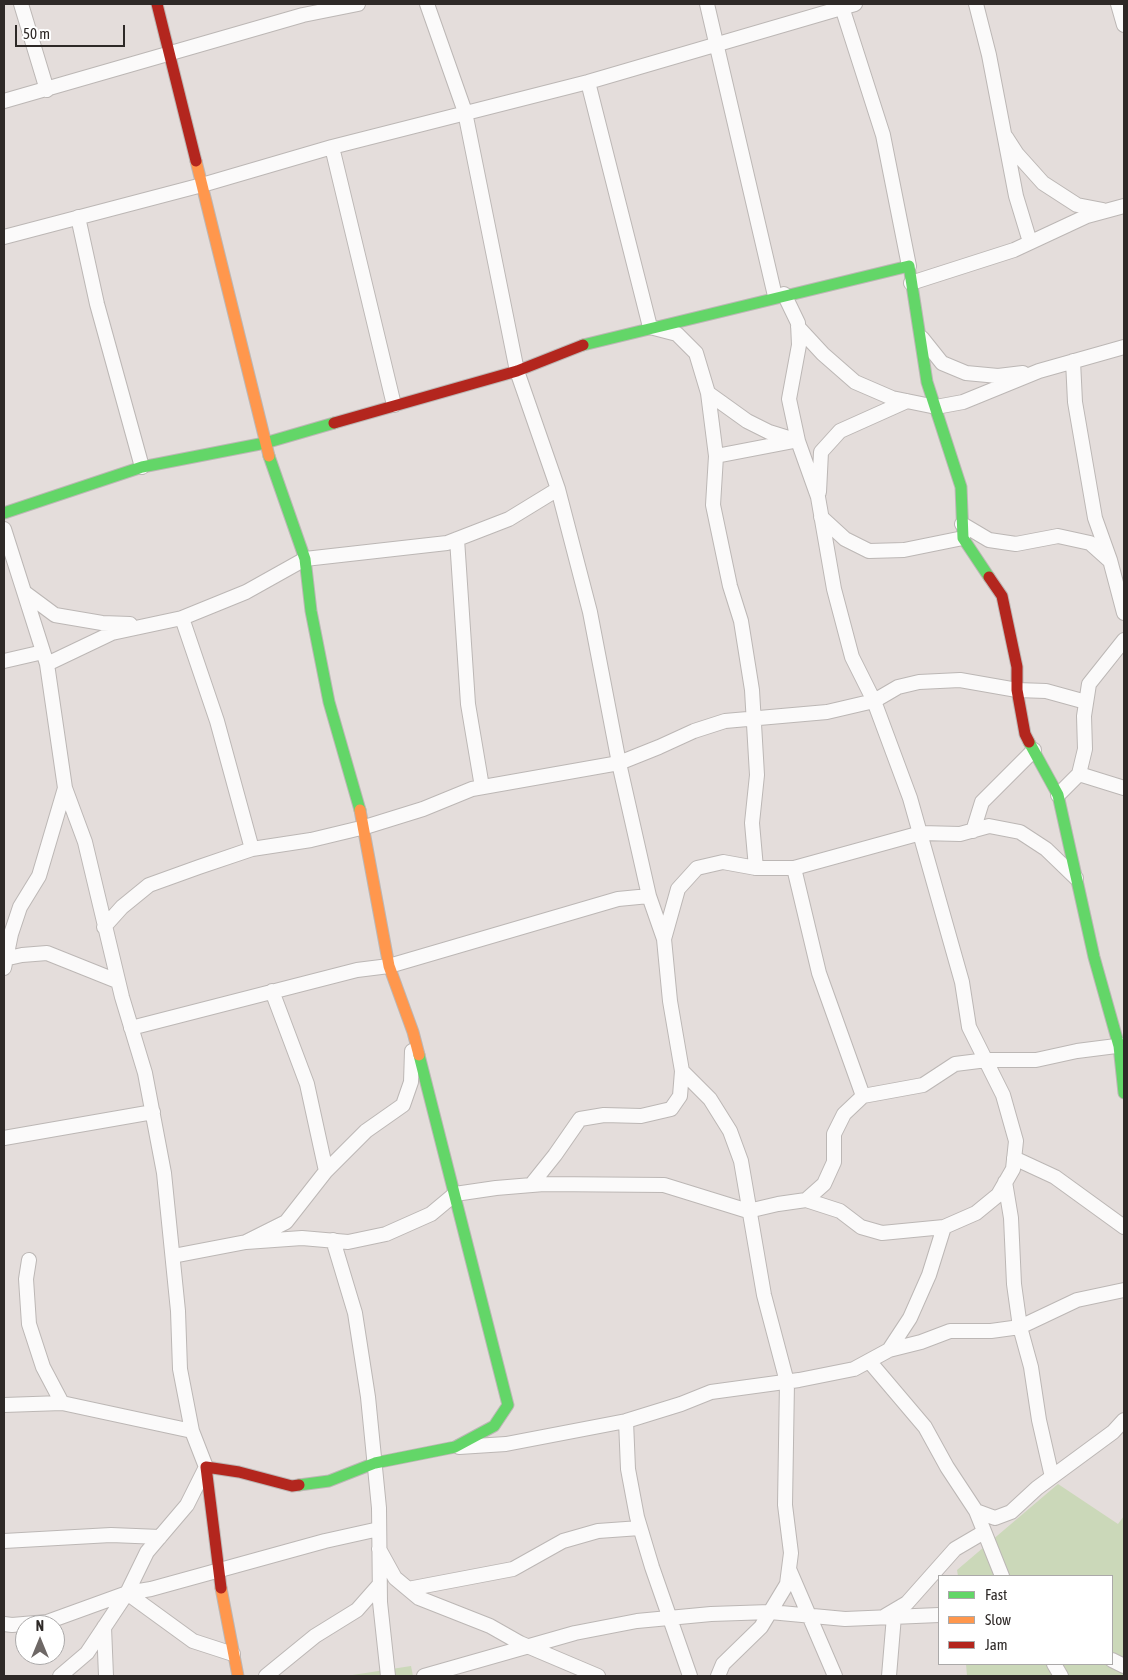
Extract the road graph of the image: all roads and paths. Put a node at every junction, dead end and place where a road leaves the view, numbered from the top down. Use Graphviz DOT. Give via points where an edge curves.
graph roads {
  1 [pos="21,4"];
  2 [pos="157,4"];
  3 [pos="358,4"];
  4 [pos="428,4"];
  5 [pos="707,4"];
  6 [pos="976,4"];
  7 [pos="1118,4"];
  8 [pos="846,5"];
  9 [pos="301,10"];
  10 [pos="1124,25"];
  11 [pos="717,45"];
  12 [pos="170,52"];
  13 [pos="588,82"];
  14 [pos="47,90"];
  15 [pos="4,101"];
  16 [pos="465,112"];
  17 [pos="1002,131"];
  18 [pos="332,147"];
  19 [pos="202,185"];
  20 [pos="1124,206"];
  21 [pos="1106,211"];
  22 [pos="78,217"];
  23 [pos="4,237"];
  24 [pos="1030,242"];
  25 [pos="909,266"];
  26 [pos="911,283"];
  27 [pos="780,295"];
  28 [pos="650,327"];
  29 [pos="798,327"];
  30 [pos="918,333"];
  31 [pos="1124,346"];
  32 [pos="1073,361"];
  33 [pos="517,371"];
  34 [pos="1039,371"];
  35 [pos="708,393"];
  36 [pos="907,401"];
  37 [pos="394,404"];
  38 [pos="936,407"];
  39 [pos="798,441"];
  40 [pos="265,443"];
  41 [pos="716,456"];
  42 [pos="142,467"];
  43 [pos="558,489"];
  44 [pos="818,497"];
  45 [pos="4,513"];
  46 [pos="821,517"];
  47 [pos="4,529"];
  48 [pos="963,531"];
  49 [pos="457,539"];
  50 [pos="305,558"];
  51 [pos="1110,560"];
  52 [pos="24,592"];
  53 [pos="1124,614"];
  54 [pos="182,618"];
  55 [pos="149,625"];
  56 [pos="1124,640"];
  57 [pos="45,658"];
  58 [pos="4,661"];
  59 [pos="1017,690"];
  60 [pos="874,701"];
  61 [pos="1086,702"];
  62 [pos="754,719"];
  63 [pos="1034,750"];
  64 [pos="619,763"];
  65 [pos="1078,774"];
  66 [pos="1124,779"];
  67 [pos="1110,782"];
  68 [pos="482,787"];
  69 [pos="66,788"];
  70 [pos="1124,788"];
  71 [pos="1058,796"];
  72 [pos="365,827"];
  73 [pos="973,831"];
  74 [pos="921,833"];
  75 [pos="252,849"];
  76 [pos="756,868"];
  77 [pos="794,868"];
  78 [pos="1077,878"];
  79 [pos="649,896"];
  80 [pos="104,926"];
  81 [pos="664,939"];
  82 [pos="4,962"];
  83 [pos="389,966"];
  84 [pos="118,981"];
  85 [pos="272,991"];
  86 [pos="132,1028"];
  87 [pos="413,1032"];
  88 [pos="1122,1046"];
  89 [pos="987,1060"];
  90 [pos="682,1071"];
  91 [pos="1124,1093"];
  92 [pos="863,1096"];
  93 [pos="153,1112"];
  94 [pos="4,1138"];
  95 [pos="1014,1158"];
  96 [pos="326,1171"];
  97 [pos="1005,1182"];
  98 [pos="531,1185"];
  99 [pos="456,1194"];
  100 [pos="806,1200"];
  101 [pos="748,1211"];
  102 [pos="944,1227"];
  103 [pos="1124,1227"];
  104 [pos="333,1240"];
  105 [pos="246,1242"];
  106 [pos="173,1256"];
  107 [pos="29,1260"];
  108 [pos="1124,1290"];
  109 [pos="1020,1327"];
  110 [pos="889,1350"];
  111 [pos="869,1361"];
  112 [pos="786,1382"];
  113 [pos="62,1403"];
  114 [pos="4,1405"];
  115 [pos="1124,1420"];
  116 [pos="626,1421"];
  117 [pos="192,1431"];
  118 [pos="456,1448"];
  119 [pos="375,1463"];
  120 [pos="206,1467"];
  121 [pos="1052,1477"];
  122 [pos="976,1511"];
  123 [pos="640,1528"];
  124 [pos="379,1529"];
  125 [pos="984,1532"];
  126 [pos="160,1537"];
  127 [pos="4,1541"];
  128 [pos="378,1549"];
  129 [pos="789,1568"];
  130 [pos="218,1571"];
  131 [pos="1002,1575"];
  132 [pos="379,1585"];
  133 [pos="408,1589"];
  134 [pos="127,1593"];
  135 [pos="770,1612"];
  136 [pos="938,1614"];
  137 [pos="809,1616"];
  138 [pos="888,1617"];
  139 [pos="669,1618"];
  140 [pos="4,1624"];
  141 [pos="104,1627"];
  142 [pos="528,1646"];
  143 [pos="233,1654"];
  144 [pos="1055,1665"];
  145 [pos="60,1676"];
  146 [pos="106,1676"];
  147 [pos="238,1676"];
  148 [pos="266,1676"];
  149 [pos="388,1676"];
  150 [pos="424,1676"];
  151 [pos="598,1676"];
  152 [pos="690,1676"];
  153 [pos="718,1676"];
  154 [pos="835,1676"];
  155 [pos="889,1676"];
  156 [pos="1061,1676"];
  1 -- 14 [label="street"];
  2 -- 12 [label="street"];
  3 -- 9 [label="street"];
  4 -- 16 [label="street"];
  5 -- 11 [label="street"];
  6 -- 17 [label="street" via="989,55"];
  7 -- 10 [label="street"];
  8 -- 11 [label="street"];
  8 -- 25 [label="street" via="883,135"];
  9 -- 12 [label="street"];
  11 -- 13 [label="street"];
  11 -- 27 [label="street"];
  12 -- 14 [label="street"];
  12 -- 19 [label="street"];
  13 -- 16 [label="street"];
  13 -- 28 [label="street"];
  14 -- 15 [label="street"];
  16 -- 18 [label="street"];
  16 -- 33 [label="street"];
  17 -- 21 [label="street" via="1043,184 1077,205"];
  17 -- 24 [label="street"];
  18 -- 19 [label="street"];
  18 -- 37 [label="street"];
  19 -- 22 [label="street"];
  19 -- 40 [label="street"];
  20 -- 21 [label="street"];
  21 -- 24 [label="street"];
  22 -- 23 [label="street"];
  22 -- 42 [label="street" via="97,304"];
  24 -- 26 [label="street"];
  25 -- 26 [label="street"];
  25 -- 27 [label="street"];
  26 -- 30 [label="street"];
  27 -- 28 [label="street"];
  27 -- 29 [label="street"];
  28 -- 33 [label="street" via="593,341"];
  28 -- 35 [label="street" via="678,334 696,353"];
  29 -- 36 [label="street" via="855,382"];
  29 -- 39 [label="street" via="799,344 789,399"];
  30 -- 34 [label="street" via="942,363 966,373 998,376"];
  30 -- 38 [label="street" via="927,382"];
  31 -- 32 [label="street"];
  32 -- 34 [label="street"];
  32 -- 51 [label="street" via="1075,402 1095,518"];
  33 -- 37 [label="street"];
  33 -- 43 [label="street"];
  34 -- 38 [label="street" via="964,402"];
  35 -- 39 [label="street" via="746,421"];
  35 -- 41 [label="street"];
  36 -- 38 [label="street"];
  36 -- 44 [label="street" via="840,431 821,452"];
  37 -- 40 [label="street"];
  38 -- 48 [label="street" via="961,487"];
  39 -- 41 [label="street"];
  39 -- 44 [label="street"];
  40 -- 42 [label="street"];
  40 -- 50 [label="street"];
  41 -- 62 [label="street" via="713,505 730,586 742,621"];
  42 -- 45 [label="street"];
  43 -- 49 [label="street" via="509,519"];
  43 -- 64 [label="street" via="590,612"];
  44 -- 46 [label="street"];
  46 -- 48 [label="street" via="845,540 869,551 904,550"];
  46 -- 60 [label="street" via="834,589 852,657"];
  47 -- 52 [label="street"];
  48 -- 51 [label="street" via="1016,544 1058,536 1090,543"];
  48 -- 59 [label="street" via="1002,596 1017,667"];
  49 -- 50 [label="street" via="447,543"];
  49 -- 68 [label="street" via="468,704"];
  50 -- 54 [label="street" via="246,592"];
  50 -- 72 [label="street" via="311,611 329,702"];
  51 -- 53 [label="street"];
  52 -- 55 [label="street" via="55,615 102,623"];
  52 -- 57 [label="street"];
  54 -- 55 [label="street"];
  54 -- 75 [label="street" via="217,721"];
  55 -- 57 [label="street" via="112,633"];
  56 -- 61 [label="street" via="1089,684"];
  57 -- 58 [label="street"];
  57 -- 69 [label="street"];
  59 -- 60 [label="street" via="960,680 919,682 898,687"];
  59 -- 61 [label="street" via="1046,691"];
  59 -- 63 [label="street" via="1025,734"];
  60 -- 62 [label="street" via="827,712"];
  60 -- 74 [label="street"];
  61 -- 65 [label="street" via="1085,749"];
  62 -- 64 [label="street" via="725,721 694,731"];
  62 -- 76 [label="street" via="757,775 752,823"];
  63 -- 71 [label="street"];
  63 -- 73 [label="street" via="982,802"];
  64 -- 68 [label="street"];
  64 -- 79 [label="street"];
  65 -- 67 [label="street"];
  65 -- 71 [label="street"];
  66 -- 67 [label="street"];
  67 -- 70 [label="street"];
  68 -- 72 [label="street"];
  69 -- 80 [label="street" via="85,842"];
  69 -- 82 [label="street" via="40,876 20,907"];
  71 -- 78 [label="street"];
  72 -- 75 [label="street"];
  72 -- 83 [label="street"];
  73 -- 74 [label="street"];
  73 -- 78 [label="street" via="990,826 1020,832 1046,849"];
  74 -- 77 [label="street"];
  74 -- 89 [label="street" via="962,982 970,1027"];
  75 -- 80 [label="street" via="149,885"];
  76 -- 77 [label="street"];
  76 -- 81 [label="street" via="723,862 697,868 678,889"];
  77 -- 92 [label="street" via="819,973"];
  78 -- 88 [label="street" via="1094,957"];
  79 -- 81 [label="street"];
  79 -- 83 [label="street" via="618,899"];
  80 -- 84 [label="street"];
  81 -- 90 [label="street"];
  82 -- 84 [label="street" via="47,953"];
  83 -- 85 [label="street" via="356,970"];
  83 -- 87 [label="street"];
  84 -- 86 [label="street"];
  85 -- 86 [label="street"];
  85 -- 96 [label="street" via="307,1084"];
  86 -- 93 [label="street"];
  87 -- 96 [label="street" via="411,1082 402,1105 366,1130"];
  87 -- 99 [label="street"];
  88 -- 89 [label="street" via="1036,1060"];
  88 -- 91 [label="street"];
  89 -- 92 [label="street" via="955,1064 923,1085"];
  89 -- 95 [label="street" via="1003,1095 1016,1141"];
  90 -- 98 [label="street" via="680,1096 671,1108 641,1116 604,1115 580,1119"];
  90 -- 101 [label="street" via="710,1099 730,1130 741,1161"];
  92 -- 100 [label="street" via="844,1114 834,1134 834,1162 824,1184"];
  93 -- 94 [label="street"];
  93 -- 106 [label="street"];
  95 -- 97 [label="street" via="1013,1169"];
  95 -- 103 [label="street" via="1055,1177"];
  96 -- 105 [label="street" via="286,1222"];
  97 -- 102 [label="street" via="998,1195 976,1213"];
  97 -- 109 [label="street"];
  98 -- 99 [label="street"];
  98 -- 101 [label="street" via="664,1185"];
  99 -- 104 [label="street" via="431,1214 386,1234 348,1242"];
  99 -- 118 [label="street" via="508,1405 494,1426"];
  100 -- 101 [label="street"];
  100 -- 102 [label="street" via="840,1211 861,1227 882,1232"];
  101 -- 112 [label="street" via="764,1296"];
  102 -- 110 [label="street" via="929,1276 910,1318"];
  104 -- 105 [label="street" via="302,1238"];
  104 -- 119 [label="street" via="355,1313"];
  105 -- 106 [label="street"];
  106 -- 117 [label="street" via="180,1369"];
  107 -- 113 [label="street" via="26,1279 29,1324 43,1367"];
  108 -- 109 [label="street" via="1077,1300"];
  109 -- 110 [label="street" via="950,1331"];
  109 -- 121 [label="street"];
  110 -- 111 [label="street"];
  111 -- 112 [label="street" via="854,1369"];
  111 -- 122 [label="street" via="925,1427"];
  112 -- 116 [label="street" via="711,1392"];
  112 -- 129 [label="street" via="785,1505 791,1553"];
  113 -- 114 [label="street"];
  113 -- 117 [label="street"];
  115 -- 121 [label="street" via="1114,1432"];
  116 -- 118 [label="street" via="506,1444"];
  116 -- 123 [label="street" via="628,1469"];
  117 -- 120 [label="street"];
  118 -- 119 [label="street"];
  119 -- 120 [label="street" via="329,1481 292,1486"];
  119 -- 124 [label="street"];
  120 -- 126 [label="street" via="187,1505"];
  120 -- 130 [label="street"];
  121 -- 122 [label="street" via="1011,1512 994,1518"];
  122 -- 125 [label="street"];
  123 -- 133 [label="street" via="598,1531 563,1541 513,1569"];
  123 -- 139 [label="street"];
  124 -- 128 [label="street"];
  124 -- 130 [label="street"];
  125 -- 131 [label="street"];
  125 -- 138 [label="street" via="954,1550 907,1603"];
  126 -- 127 [label="street" via="111,1535"];
  126 -- 134 [label="street" via="147,1552"];
  128 -- 132 [label="street"];
  128 -- 133 [label="street" via="395,1578"];
  129 -- 135 [label="street" via="787,1584"];
  129 -- 137 [label="street"];
  130 -- 134 [label="street"];
  130 -- 143 [label="street"];
  132 -- 148 [label="street" via="357,1610 315,1636"];
  132 -- 149 [label="street"];
  133 -- 142 [label="street" via="419,1598 490,1626"];
  134 -- 140 [label="street" via="47,1622"];
  134 -- 141 [label="street"];
  134 -- 143 [label="street" via="193,1641"];
  135 -- 137 [label="street"];
  135 -- 139 [label="street"];
  135 -- 153 [label="street" via="762,1627 723,1664"];
  136 -- 138 [label="street"];
  137 -- 138 [label="street" via="845,1619"];
  137 -- 154 [label="street"];
  138 -- 155 [label="street"];
  139 -- 142 [label="street" via="637,1620"];
  139 -- 152 [label="street"];
  141 -- 145 [label="street" via="87,1653"];
  141 -- 146 [label="street"];
  142 -- 150 [label="street"];
  142 -- 151 [label="street"];
  143 -- 147 [label="street"];
  144 -- 156 [label="street"];
}
